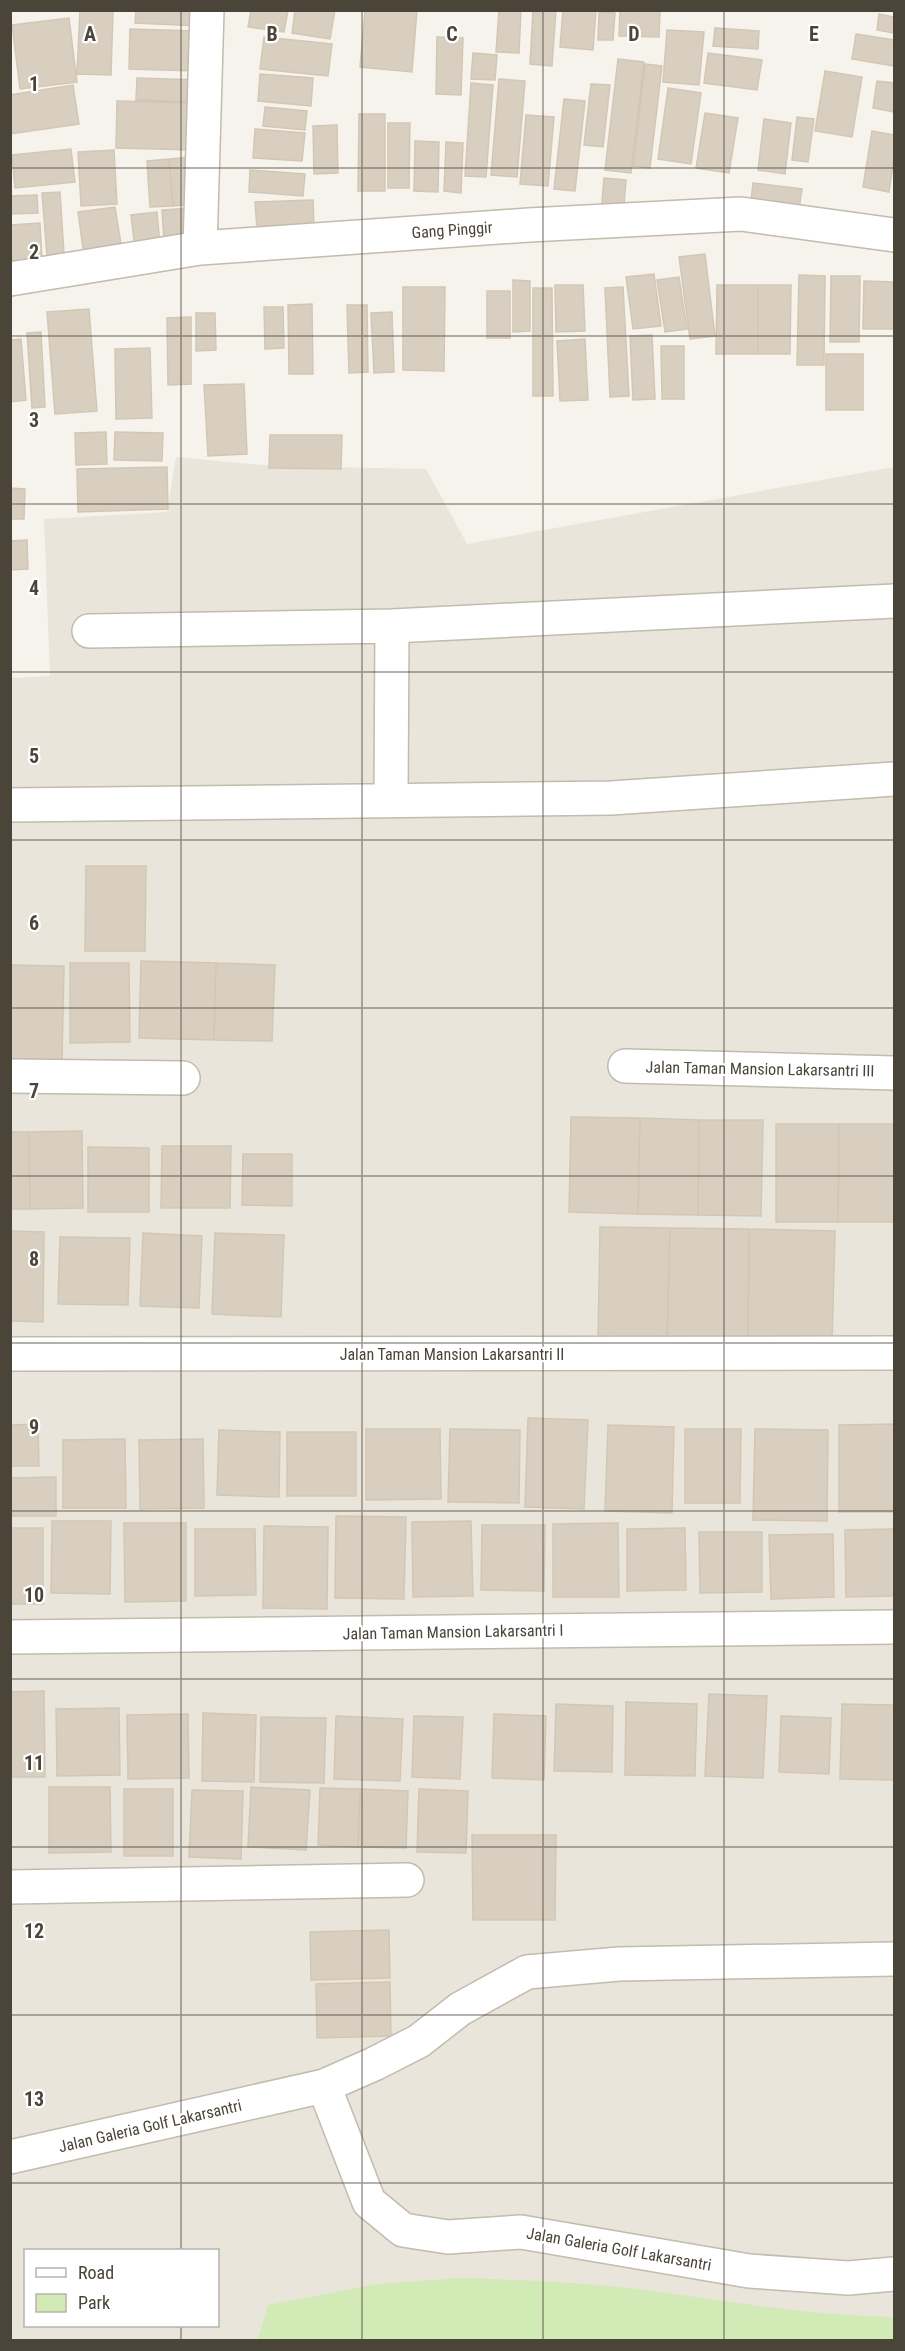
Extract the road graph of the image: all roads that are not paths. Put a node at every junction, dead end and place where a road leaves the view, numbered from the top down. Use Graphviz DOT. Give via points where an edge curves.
graph roads {
  1 [pos="207,10"];
  2 [pos="894,235"];
  3 [pos="200,248"];
  4 [pos="10,279"];
  5 [pos="894,601"];
  6 [pos="393,626"];
  7 [pos="89,631"];
  8 [pos="894,779"];
  9 [pos="391,800"];
  10 [pos="10,805"];
  11 [pos="625,1066"];
  12 [pos="894,1072"];
  13 [pos="10,1076"];
  14 [pos="183,1078"];
  15 [pos="894,1353"];
  16 [pos="10,1354"];
  17 [pos="894,1627"];
  18 [pos="10,1637"];
  19 [pos="407,1880"];
  20 [pos="10,1887"];
  21 [pos="894,1959"];
  22 [pos="324,2086"];
  23 [pos="10,2157"];
  24 [pos="894,2274"];
  1 -- 3 [label="street"];
  2 -- 3 [label="street, Gang Pinggir" via="741,214"];
  3 -- 4 [label="street, Gang Pinggir"];
  5 -- 6 [label="street"];
  6 -- 7 [label="street"];
  6 -- 9 [label="street"];
  8 -- 9 [label="street" via="611,798"];
  9 -- 10 [label="street"];
  11 -- 12 [label="street, Jalan Taman Mansion Lakarsantri III"];
  13 -- 14 [label="street"];
  15 -- 16 [label="street, Jalan Taman Mansion Lakarsantri II"];
  17 -- 18 [label="street, Jalan Taman Mansion Lakarsantri I"];
  19 -- 20 [label="street"];
  21 -- 22 [label="street, Jalan Galeria Golf Lakarsantri" via="619,1964 527,1972 460,2009 419,2041"];
  22 -- 23 [label="street, Jalan Galeria Golf Lakarsantri"];
  22 -- 24 [label="street, Jalan Galeria Golf Lakarsantri" via="369,2202 403,2230 448,2237 521,2232 748,2271 848,2278"];
}
